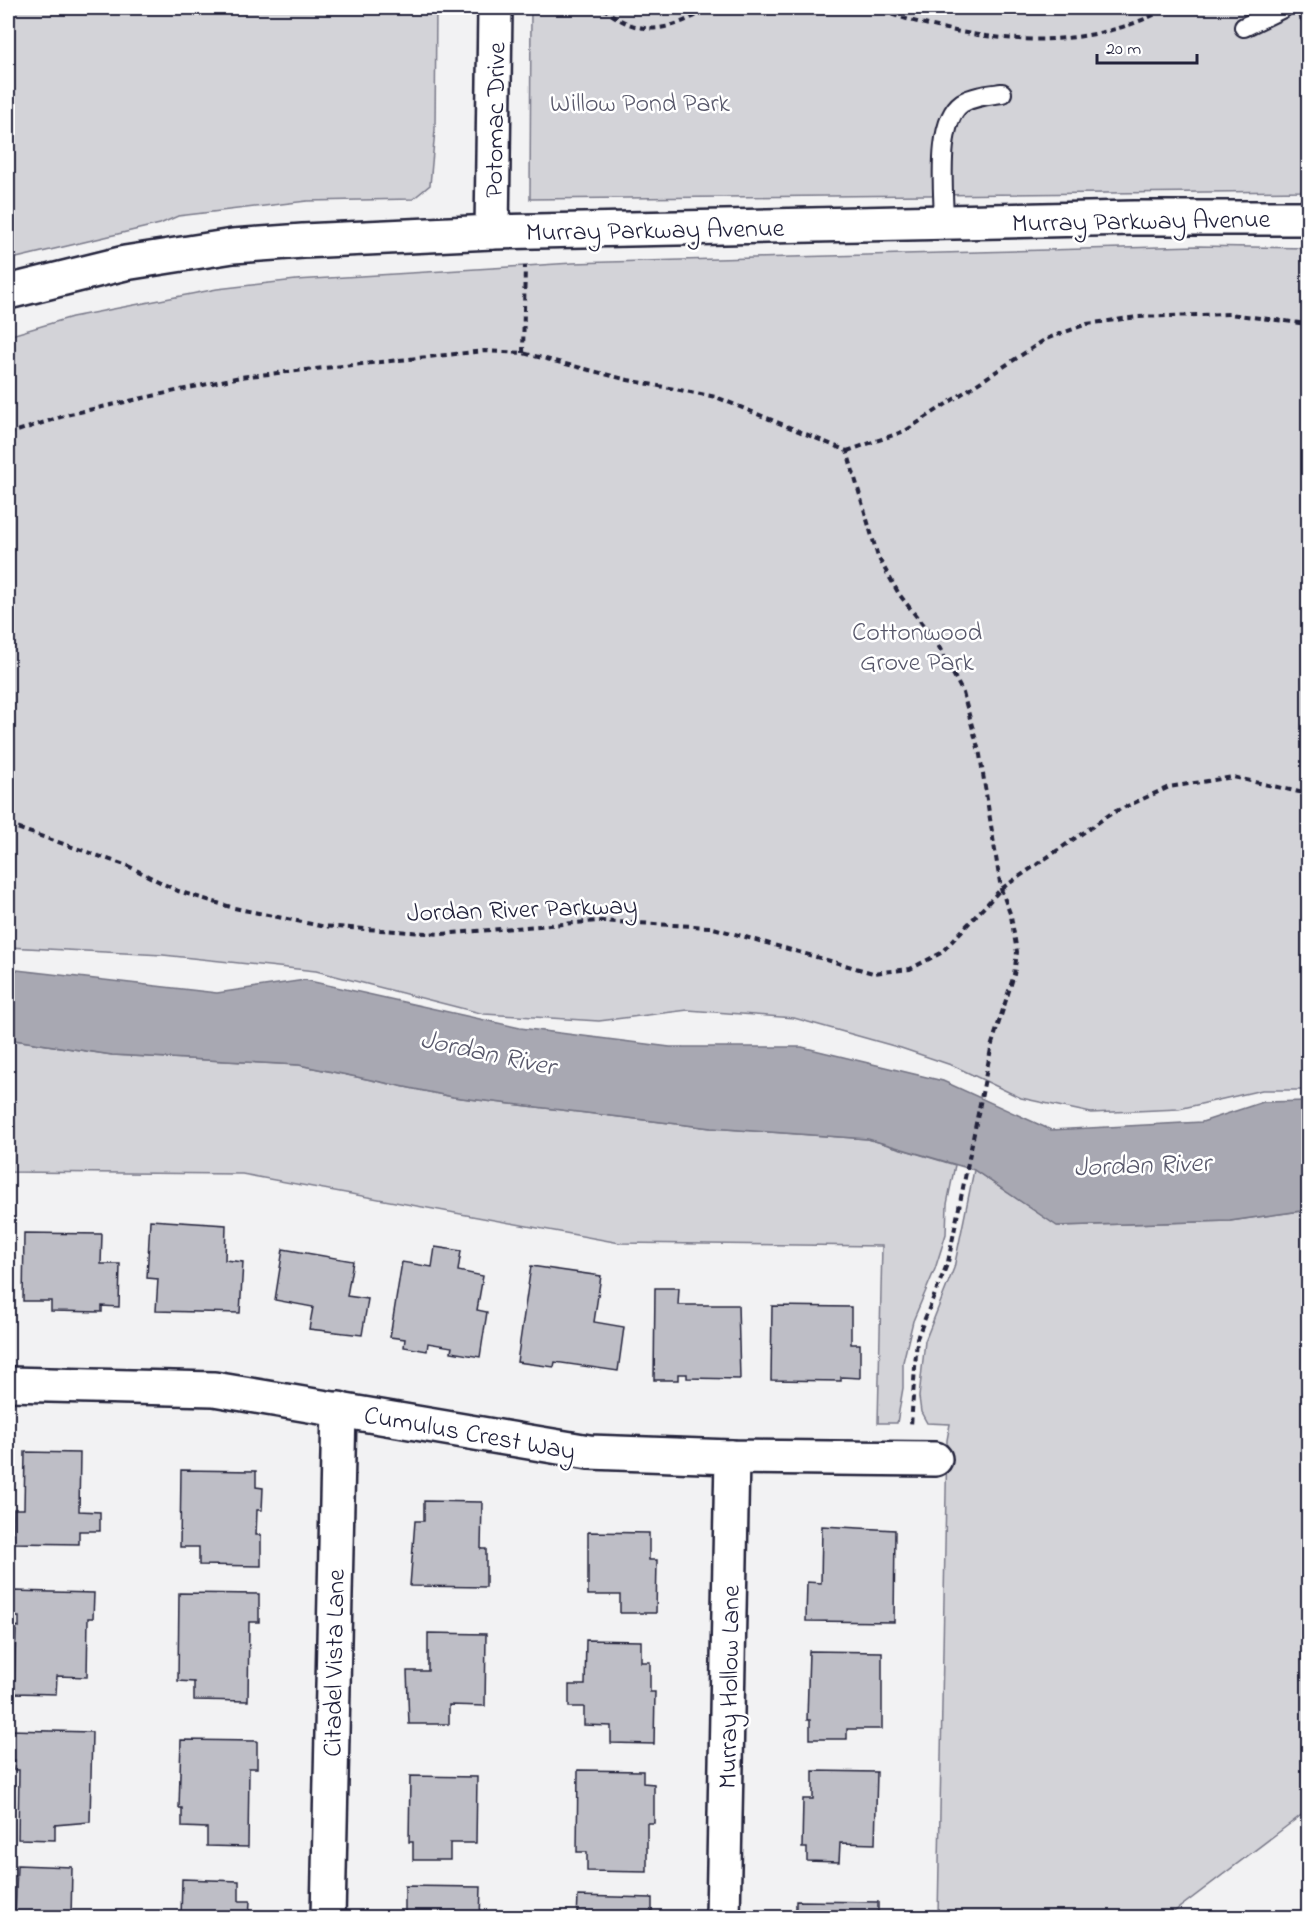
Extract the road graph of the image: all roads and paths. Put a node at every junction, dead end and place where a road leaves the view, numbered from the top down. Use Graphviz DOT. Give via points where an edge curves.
graph roads {
  1 [pos="495,8"];
  2 [pos="603,8"];
  3 [pos="710,8"];
  4 [pos="872,8"];
  5 [pos="1168,8"];
  6 [pos="1283,8"];
  7 [pos="1305,8"];
  8 [pos="1308,13"];
  9 [pos="1244,27"];
  10 [pos="1002,93"];
  11 [pos="1308,218"];
  12 [pos="944,223"];
  13 [pos="492,232"];
  14 [pos="525,266"];
  15 [pos="8,292"];
  16 [pos="1308,324"];
  17 [pos="523,353"];
  18 [pos="8,434"];
  19 [pos="847,451"];
  20 [pos="1308,794"];
  21 [pos="8,825"];
  22 [pos="1001,889"];
  23 [pos="8,1384"];
  24 [pos="339,1409"];
  25 [pos="911,1433"];
  26 [pos="732,1457"];
  27 [pos="934,1459"];
  28 [pos="328,1917"];
  29 [pos="723,1917"];
  1 -- 13 [label="street, Potomac Drive"];
  2 -- 3 [label="path" via="626,23 654,29 682,23"];
  4 -- 5 [label="path" via="960,34 1021,40 1107,32"];
  6 -- 9 [label="lane"];
  7 -- 8 [label="lane"];
  10 -- 12 [label="lane" via="975,97 960,104 951,116 943,159"];
  11 -- 12 [label="street, Murray Parkway Avenue"];
  12 -- 13 [label="street, Murray Parkway Avenue"];
  13 -- 15 [label="street, Murray Parkway Avenue" via="233,246 125,263"];
  14 -- 17 [label="path"];
  16 -- 19 [label="path" via="1229,314 1137,317 1087,324 1046,339 904,431"];
  17 -- 18 [label="path" via="484,351 240,376 70,414"];
  17 -- 19 [label="path" via="716,397"];
  19 -- 22 [label="path" via="878,557 899,594 937,643 963,693 980,755"];
  20 -- 22 [label="path, Jordan River Parkway" via="1233,777 1169,787 1112,813"];
  21 -- 22 [label="path, Jordan River Parkway" via="128,866 178,891 234,908 321,926 441,934 599,921 710,927 873,973 910,969 941,952"];
  22 -- 25 [label="path" via="1011,916 1017,959 992,1044 948,1262 917,1338"];
  23 -- 24 [label="street, Cumulus Crest Way" via="214,1389"];
  24 -- 26 [label="street, Cumulus Crest Way" via="589,1452"];
  24 -- 28 [label="street, Citadel Vista Lane"];
  26 -- 27 [label="street, Cumulus Crest Way"];
  26 -- 29 [label="street, Murray Hollow Lane"];
}
